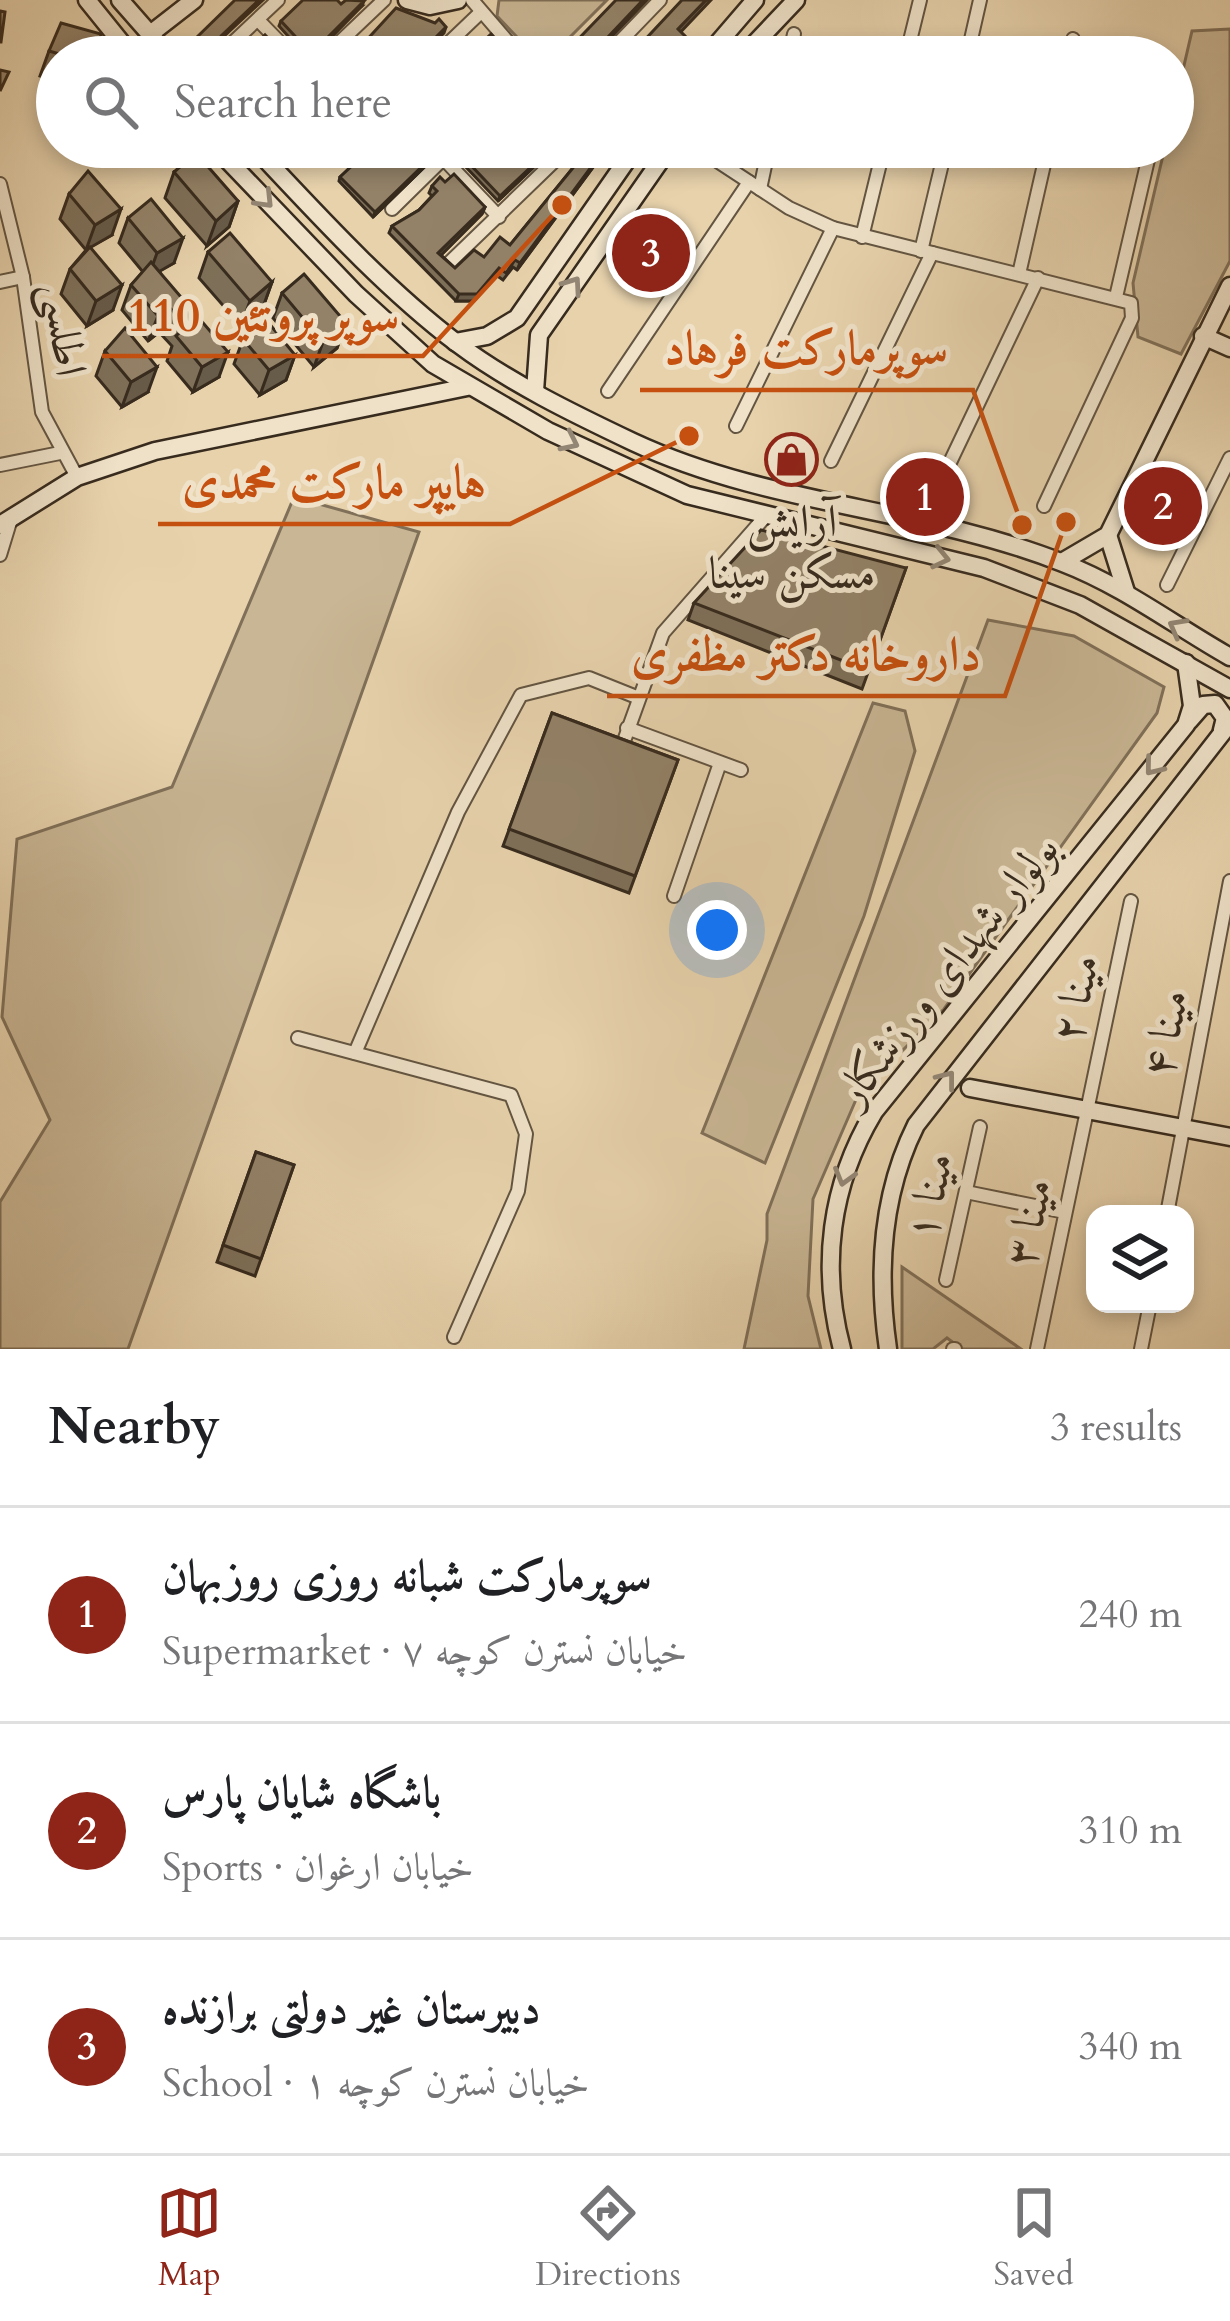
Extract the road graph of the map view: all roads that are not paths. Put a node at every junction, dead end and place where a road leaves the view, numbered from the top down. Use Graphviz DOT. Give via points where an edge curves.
graph roads {
  1 [pos="88,0"];
  2 [pos="120,0"];
  3 [pos="194,0"];
  4 [pos="278,0"];
  5 [pos="384,0"];
  6 [pos="406,0"];
  7 [pos="458,0"];
  8 [pos="660,0"];
  9 [pos="755,0"];
  10 [pos="796,0"];
  11 [pos="920,0"];
  12 [pos="980,0"];
  13 [pos="476,6"];
  14 [pos="258,20"];
  15 [pos="149,35"];
  16 [pos="116,36"];
  17 [pos="240,36"];
  18 [pos="274,36"];
  19 [pos="346,36"];
  20 [pos="451,36"];
  21 [pos="502,36"];
  22 [pos="625,36"];
  23 [pos="724,36"];
  24 [pos="762,36"];
  25 [pos="911,36"];
  26 [pos="972,36"];
  27 [pos="234,168"];
  28 [pos="274,168"];
  29 [pos="433,168"];
  30 [pos="452,168"];
  31 [pos="548,168"];
  32 [pos="621,168"];
  33 [pos="655,168"];
  34 [pos="728,168"];
  35 [pos="761,168"];
  36 [pos="879,168"];
  37 [pos="942,168"];
  38 [pos="1043,168"];
  39 [pos="1146,168"];
  40 [pos="0,184"];
  41 [pos="754,185"];
  42 [pos="392,209"];
  43 [pos="499,218"];
  44 [pos="833,228"];
  45 [pos="334,232"];
  46 [pos="862,237"];
  47 [pos="926,252"];
  48 [pos="315,253"];
  49 [pos="449,262"];
  50 [pos="1019,274"];
  51 [pos="23,277"];
  52 [pos="1038,278"];
  53 [pos="0,282"];
  54 [pos="1230,286"];
  55 [pos="1116,297"];
  56 [pos="517,318"];
  57 [pos="538,334"];
  58 [pos="1203,336"];
  59 [pos="455,342"];
  60 [pos="1230,348"];
  61 [pos="467,387"];
  62 [pos="535,391"];
  63 [pos="608,391"];
  64 [pos="736,426"];
  65 [pos="60,453"];
  66 [pos="1230,458"];
  67 [pos="831,461"];
  68 [pos="0,465"];
  69 [pos="77,477"];
  70 [pos="943,477"];
  71 [pos="1044,506"];
  72 [pos="764,518"];
  73 [pos="6,521"];
  74 [pos="1108,536"];
  75 [pos="0,555"];
  76 [pos="1062,562"];
  77 [pos="1167,585"];
  78 [pos="1126,592"];
  79 [pos="1230,657"];
  80 [pos="1186,663"];
  81 [pos="1230,689"];
  82 [pos="638,698"];
  83 [pos="1186,725"];
  84 [pos="1226,726"];
  85 [pos="720,763"];
  86 [pos="741,770"];
  87 [pos="1230,881"];
  88 [pos="674,896"];
  89 [pos="1131,901"];
  90 [pos="1225,930"];
  91 [pos="298,1038"];
  92 [pos="356,1053"];
  93 [pos="970,1088"];
  94 [pos="1087,1110"];
  95 [pos="980,1127"];
  96 [pos="1183,1128"];
  97 [pos="1230,1137"];
  98 [pos="966,1192"];
  99 [pos="1169,1205"];
  100 [pos="1066,1212"];
  101 [pos="946,1280"];
  102 [pos="1148,1313"];
  103 [pos="454,1337"];
  104 [pos="842,1349"];
  105 [pos="888,1349"];
  106 [pos="1037,1349"];
  107 [pos="1141,1349"];
  1 -- 16 [label="main road"];
  2 -- 15 [label="main road"];
  3 -- 15 [label="main road"];
  4 -- 14 [label="street"];
  5 -- 19 [label="street"];
  6 -- 7 [label="main road"];
  8 -- 22 [label="street"];
  9 -- 23 [label="main road"];
  10 -- 24 [label="main road"];
  11 -- 25 [label="street"];
  12 -- 26 [label="street"];
  13 -- 20 [label="street"];
  13 -- 21 [label="street"];
  14 -- 17 [label="street"];
  14 -- 18 [label="street"];
  27 -- 48 [label="main road, one-way"];
  28 -- 45 [label="main road"];
  29 -- 42 [label="street"];
  30 -- 43 [label="street"];
  31 -- 43 [label="street"];
  32 -- 56 [label="main road"];
  57 -- 33 [label="main road, one-way"];
  34 -- 41 [label="street"];
  35 -- 41 [label="street"];
  36 -- 46 [label="street"];
  37 -- 47 [label="street"];
  38 -- 50 [label="street"];
  39 -- 55 [label="street"];
  40 -- 51 [label="street, اطلسی"];
  41 -- 44 [label="street"];
  41 -- 63 [label="street"];
  43 -- 49 [label="street"];
  44 -- 46 [label="street"];
  44 -- 64 [label="street"];
  45 -- 48 [label="main road"];
  45 -- 59 [label="main road"];
  46 -- 47 [label="street"];
  47 -- 50 [label="street"];
  47 -- 67 [label="street"];
  48 -- 61 [label="main road" via="421,355"];
  50 -- 52 [label="street"];
  51 -- 53 [label="street"];
  51 -- 65 [label="street, اطلسی" via="42,412"];
  52 -- 55 [label="street"];
  52 -- 70 [label="street"];
  54 -- 58 [label="main road"];
  55 -- 71 [label="street" via="1131,303 1132,318"];
  56 -- 57 [label="main road" via="522,333"];
  56 -- 59 [label="main road"];
  57 -- 62 [label="main road"];
  58 -- 60 [label="main road"];
  58 -- 74 [label="main road"];
  59 -- 62 [label="main road"];
  61 -- 69 [label="main road" via="155,451"];
  61 -- 72 [label="main road, one-way" via="625,469"];
  62 -- 76 [label="main road" via="635,443 764,490"];
  65 -- 68 [label="street"];
  65 -- 69 [label="street, اطلسی"];
  66 -- 77 [label="street"];
  69 -- 73 [label="main road"];
  72 -- 80 [label="main road, one-way" via="984,568 1080,605"];
  72 -- 82 [label="street" via="662,634"];
  73 -- 75 [label="street"];
  74 -- 76 [label="main road"];
  74 -- 78 [label="main road"];
  76 -- 78 [label="main road"];
  79 -- 78 [label="main road, one-way"];
  80 -- 81 [label="main road"];
  80 -- 83 [label="main road"];
  82 -- 85 [label="street" via="626,734"];
  82 -- 92 [label="street" via="590,678 521,694 458,812"];
  83 -- 84 [label="main road" via="1203,704 1216,704"];
  83 -- 104 [label="main road, بولوار شهدای ورزشکار, one-way" via="853,1148 829,1250"];
  105 -- 84 [label="main road, بولوار شهدای ورزشکار, one-way" via="884,1239 892,1186 916,1125"];
  85 -- 86 [label="street"];
  85 -- 88 [label="street"];
  87 -- 90 [label="street, مینا ۴"];
  89 -- 94 [label="street, مینا ۲"];
  90 -- 96 [label="street, مینا ۴"];
  91 -- 92 [label="street"];
  92 -- 103 [label="street" via="511,1095 526,1134 518,1191"];
  93 -- 94 [label="main road"];
  94 -- 96 [label="main road"];
  94 -- 100 [label="street, مینا ۳"];
  95 -- 98 [label="street, مینا ۱"];
  96 -- 97 [label="main road"];
  96 -- 99 [label="street, مینا ۴"];
  98 -- 100 [label="street"];
  98 -- 101 [label="street, مینا ۱"];
  100 -- 106 [label="street, مینا ۳"];
  102 -- 107 [label="street"];
}
